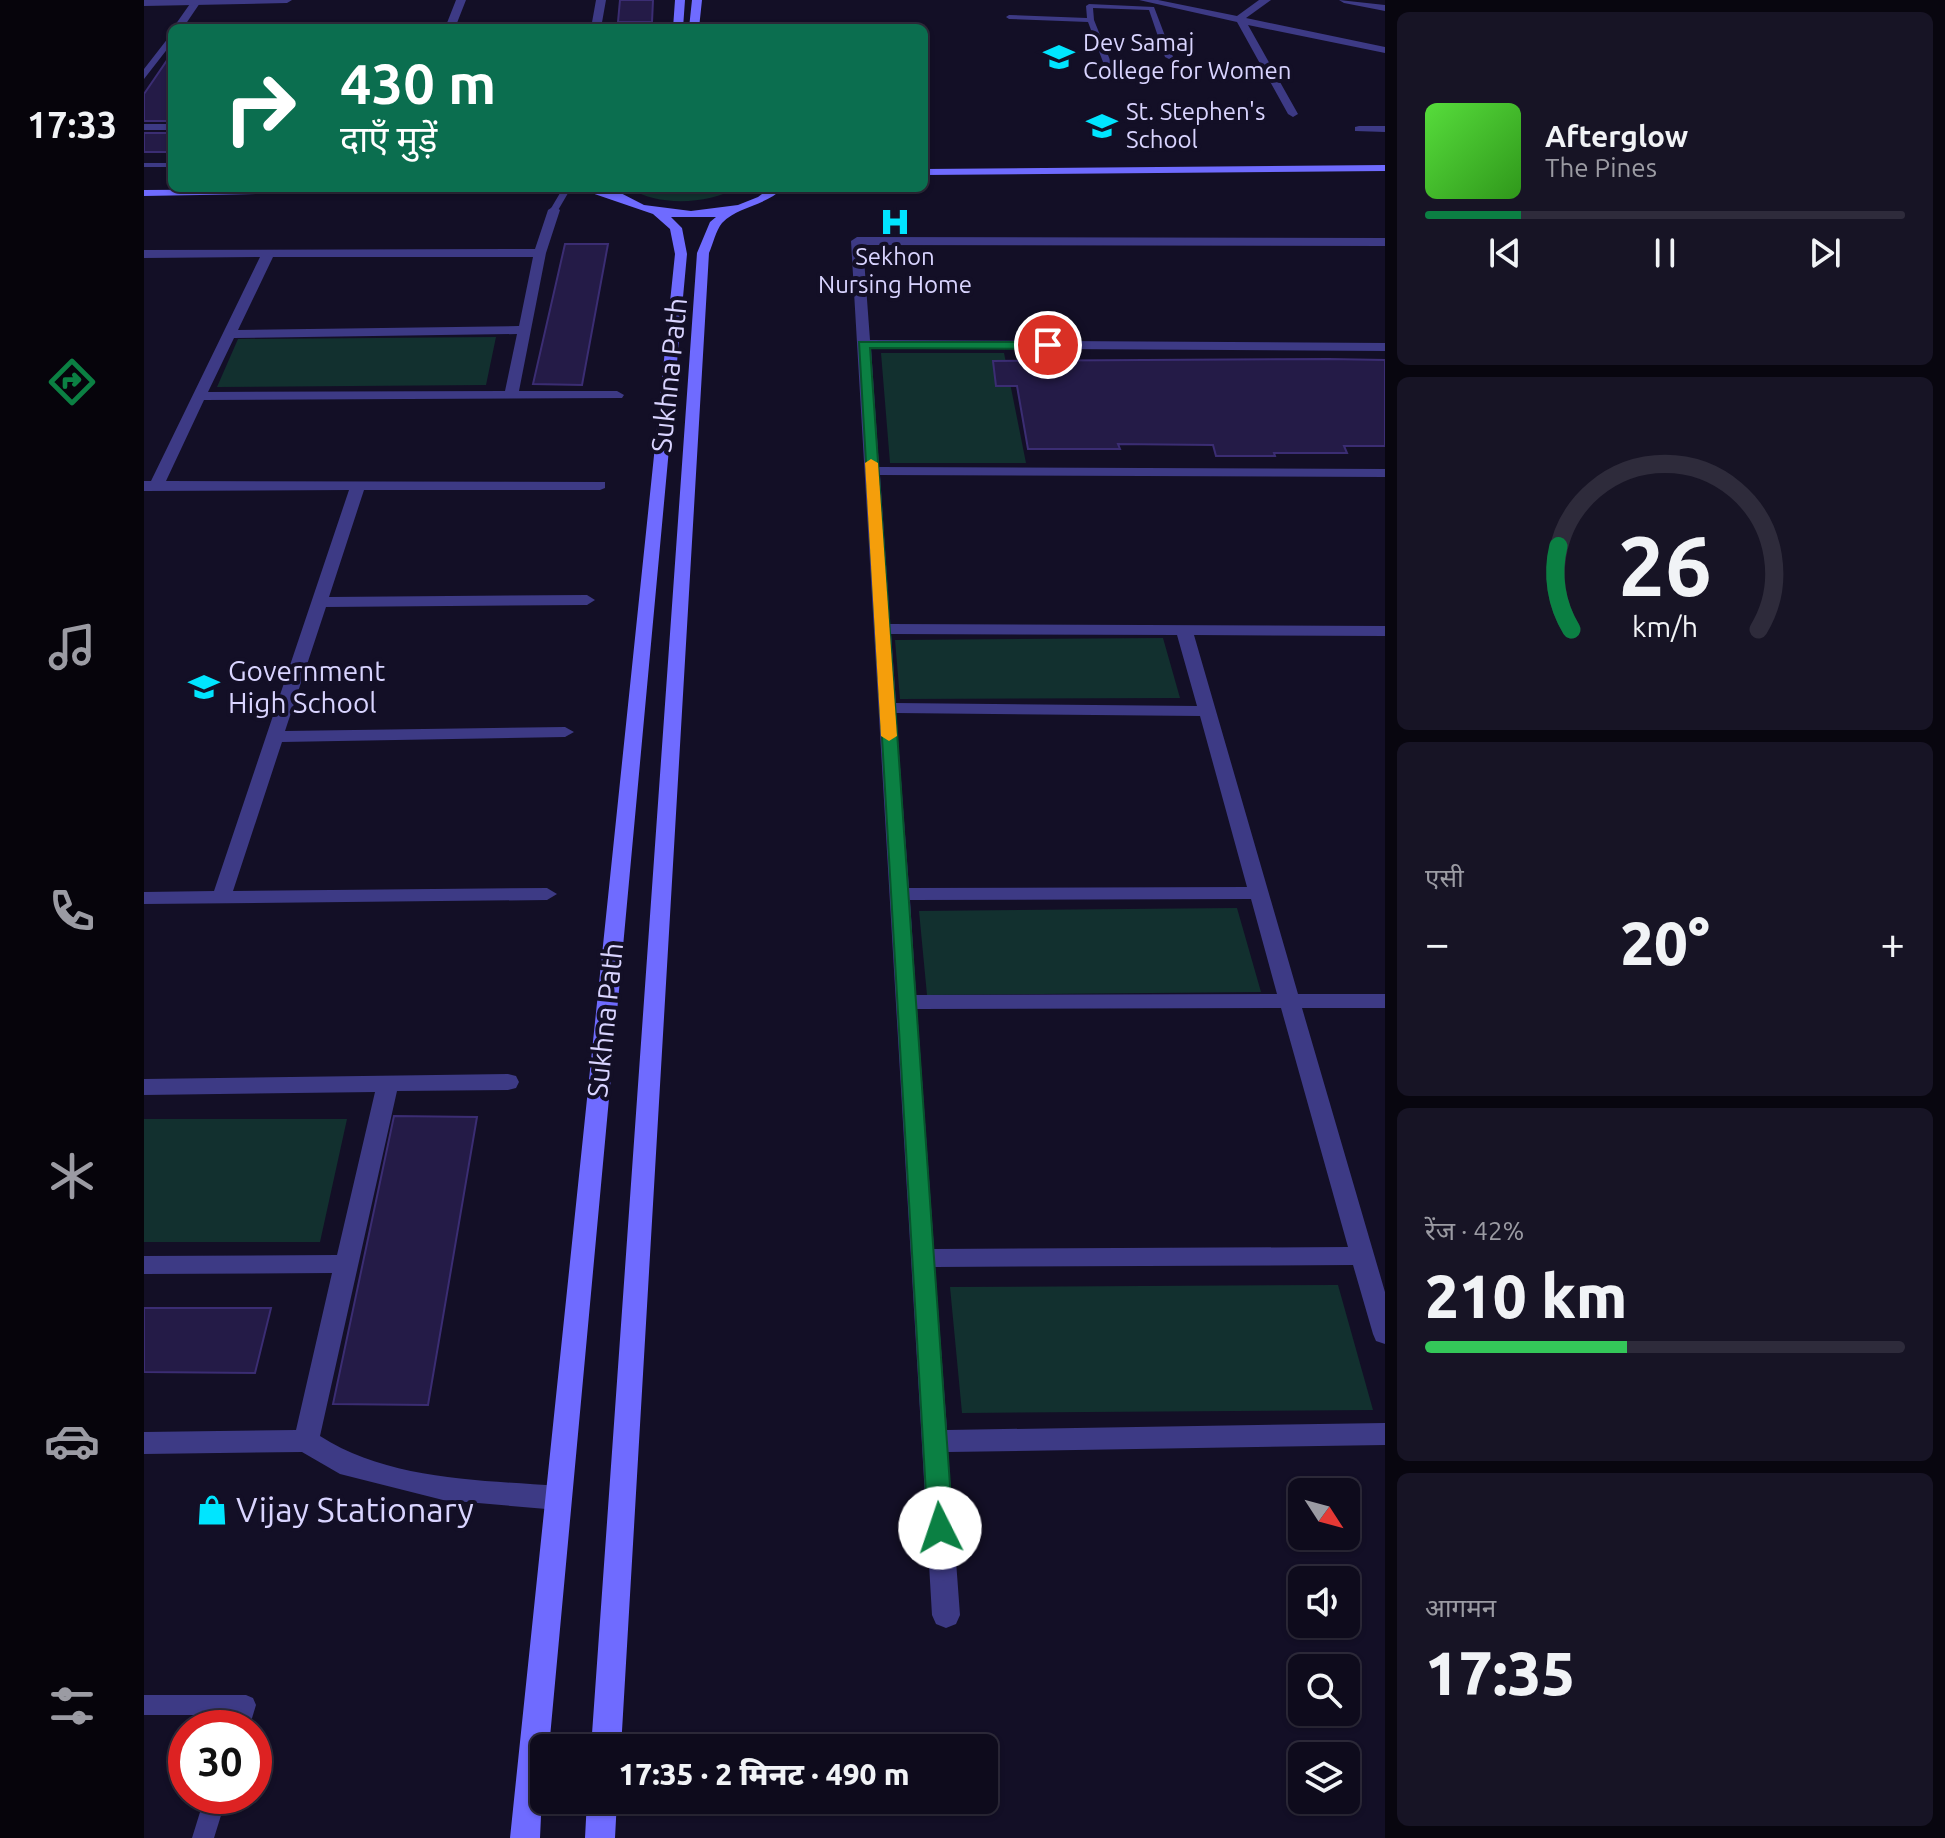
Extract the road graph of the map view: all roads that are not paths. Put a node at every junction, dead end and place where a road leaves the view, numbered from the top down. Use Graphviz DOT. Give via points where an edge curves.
graph roads {
  1 [pos="287,0"];
  2 [pos="461,0"];
  3 [pos="601,0"];
  4 [pos="680,0"];
  5 [pos="697,0"];
  6 [pos="1144,0"];
  7 [pos="1172,0"];
  8 [pos="1266,0"];
  9 [pos="1344,0"];
  10 [pos="144,3"];
  11 [pos="195,3"];
  12 [pos="1385,8"];
  13 [pos="1009,17"];
  14 [pos="1241,18"];
  15 [pos="1091,20"];
  16 [pos="181,24"];
  17 [pos="452,24"];
  18 [pos="597,24"];
  19 [pos="678,24"];
  20 [pos="694,24"];
  21 [pos="168,42"];
  22 [pos="1384,49"];
  23 [pos="1169,57"];
  24 [pos="1110,70"];
  25 [pos="144,76"];
  26 [pos="1293,114"];
  27 [pos="144,127"];
  28 [pos="168,127"];
  29 [pos="1359,129"];
  30 [pos="1385,129"];
  31 [pos="144,165"];
  32 [pos="168,165"];
  33 [pos="1385,168"];
  34 [pos="928,172"];
  35 [pos="1385,177"];
  36 [pos="928,181"];
  37 [pos="168,185"];
  38 [pos="144,186"];
  39 [pos="201,192"];
  40 [pos="565,192"];
  41 [pos="608,192"];
  42 [pos="773,192"];
  43 [pos="144,193"];
  44 [pos="737,209"];
  45 [pos="554,210"];
  46 [pos="657,211"];
  47 [pos="1385,242"];
  48 [pos="540,253"];
  49 [pos="144,254"];
  50 [pos="268,254"];
  51 [pos="524,330"];
  52 [pos="230,334"];
  53 [pos="864,344"];
  54 [pos="1385,347"];
  55 [pos="617,395"];
  56 [pos="200,396"];
  57 [pos="511,396"];
  58 [pos="872,471"];
  59 [pos="1385,473"];
  60 [pos="600,485"];
  61 [pos="150,486"];
  62 [pos="357,488"];
  63 [pos="587,600"];
  64 [pos="319,602"];
  65 [pos="882,629"];
  66 [pos="1184,631"];
  67 [pos="1385,631"];
  68 [pos="887,708"];
  69 [pos="1207,711"];
  70 [pos="565,732"];
  71 [pos="274,737"];
  72 [pos="1259,893"];
  73 [pos="547,894"];
  74 [pos="899,894"];
  75 [pos="144,898"];
  76 [pos="221,898"];
  77 [pos="1385,1001"];
  78 [pos="907,1002"];
  79 [pos="1290,1002"];
  80 [pos="508,1082"];
  81 [pos="388,1084"];
  82 [pos="144,1087"];
  83 [pos="1363,1256"];
  84 [pos="923,1258"];
  85 [pos="347,1264"];
  86 [pos="144,1265"];
  87 [pos="1385,1334"];
  88 [pos="1385,1434"];
  89 [pos="306,1441"];
  90 [pos="935,1441"];
  91 [pos="144,1443"];
  92 [pos="558,1498"];
  93 [pos="946,1615"];
  94 [pos="144,1705"];
  95 [pos="244,1710"];
  96 [pos="607,1734"];
  97 [pos="210,1814"];
  98 [pos="601,1814"];
  99 [pos="203,1838"];
  100 [pos="525,1838"];
  101 [pos="600,1838"];
  1 -- 11 [label="street"];
  2 -- 17 [label="street"];
  3 -- 18 [label="street"];
  4 -- 19 [label="main road"];
  5 -- 20 [label="main road"];
  6 -- 14 [label="street"];
  7 -- 14 [label="street"];
  8 -- 14 [label="street"];
  9 -- 12 [label="street"];
  10 -- 11 [label="street"];
  11 -- 16 [label="street"];
  13 -- 15 [label="lane"];
  14 -- 22 [label="street"];
  14 -- 26 [label="street"];
  15 -- 23 [label="lane" via="1089,6 1152,8"];
  15 -- 24 [label="lane"];
  21 -- 25 [label="street"];
  27 -- 28 [label="street"];
  29 -- 30 [label="street"];
  31 -- 32 [label="lane"];
  33 -- 34 [label="main road"];
  35 -- 36 [label="main road"];
  37 -- 38 [label="main road"];
  39 -- 43 [label="main road"];
  40 -- 45 [label="lane"];
  41 -- 46 [label="main road"];
  42 -- 44 [label="main road"];
  44 -- 46 [label="main road"];
  44 -- 96 [label="main road, Sukhna Path" via="716,222 703,253"];
  45 -- 48 [label="street"];
  46 -- 92 [label="main road, Sukhna Path" via="676,228 681,254"];
  47 -- 53 [label="street" via="857,241"];
  48 -- 50 [label="street"];
  48 -- 51 [label="street"];
  49 -- 50 [label="street"];
  50 -- 52 [label="street"];
  51 -- 52 [label="street"];
  51 -- 57 [label="street"];
  52 -- 56 [label="street"];
  53 -- 54 [label="street"];
  53 -- 58 [label="street"];
  55 -- 57 [label="street"];
  56 -- 57 [label="street"];
  56 -- 61 [label="street"];
  58 -- 59 [label="street"];
  58 -- 65 [label="street"];
  60 -- 62 [label="street"];
  61 -- 62 [label="street"];
  62 -- 64 [label="street"];
  63 -- 64 [label="street"];
  64 -- 71 [label="street"];
  65 -- 66 [label="street"];
  65 -- 68 [label="street"];
  66 -- 67 [label="street"];
  66 -- 69 [label="street"];
  68 -- 69 [label="street"];
  68 -- 74 [label="street"];
  69 -- 72 [label="street"];
  70 -- 71 [label="street"];
  71 -- 76 [label="street"];
  72 -- 74 [label="street"];
  72 -- 79 [label="street"];
  73 -- 76 [label="street"];
  74 -- 78 [label="street"];
  75 -- 76 [label="street"];
  77 -- 79 [label="street"];
  78 -- 79 [label="street"];
  78 -- 84 [label="street"];
  79 -- 83 [label="street"];
  80 -- 81 [label="street"];
  81 -- 82 [label="street"];
  81 -- 85 [label="street"];
  83 -- 84 [label="street"];
  83 -- 87 [label="street"];
  84 -- 90 [label="street"];
  85 -- 86 [label="street"];
  85 -- 89 [label="street"];
  88 -- 90 [label="street"];
  89 -- 91 [label="street"];
  89 -- 92 [label="street" via="340,1463 443,1488"];
  90 -- 93 [label="street"];
  92 -- 100 [label="main road, Sukhna Path"];
  94 -- 95 [label="lane" via="246,1705"];
  97 -- 99 [label="lane"];
  98 -- 101 [label="main road"];
}
